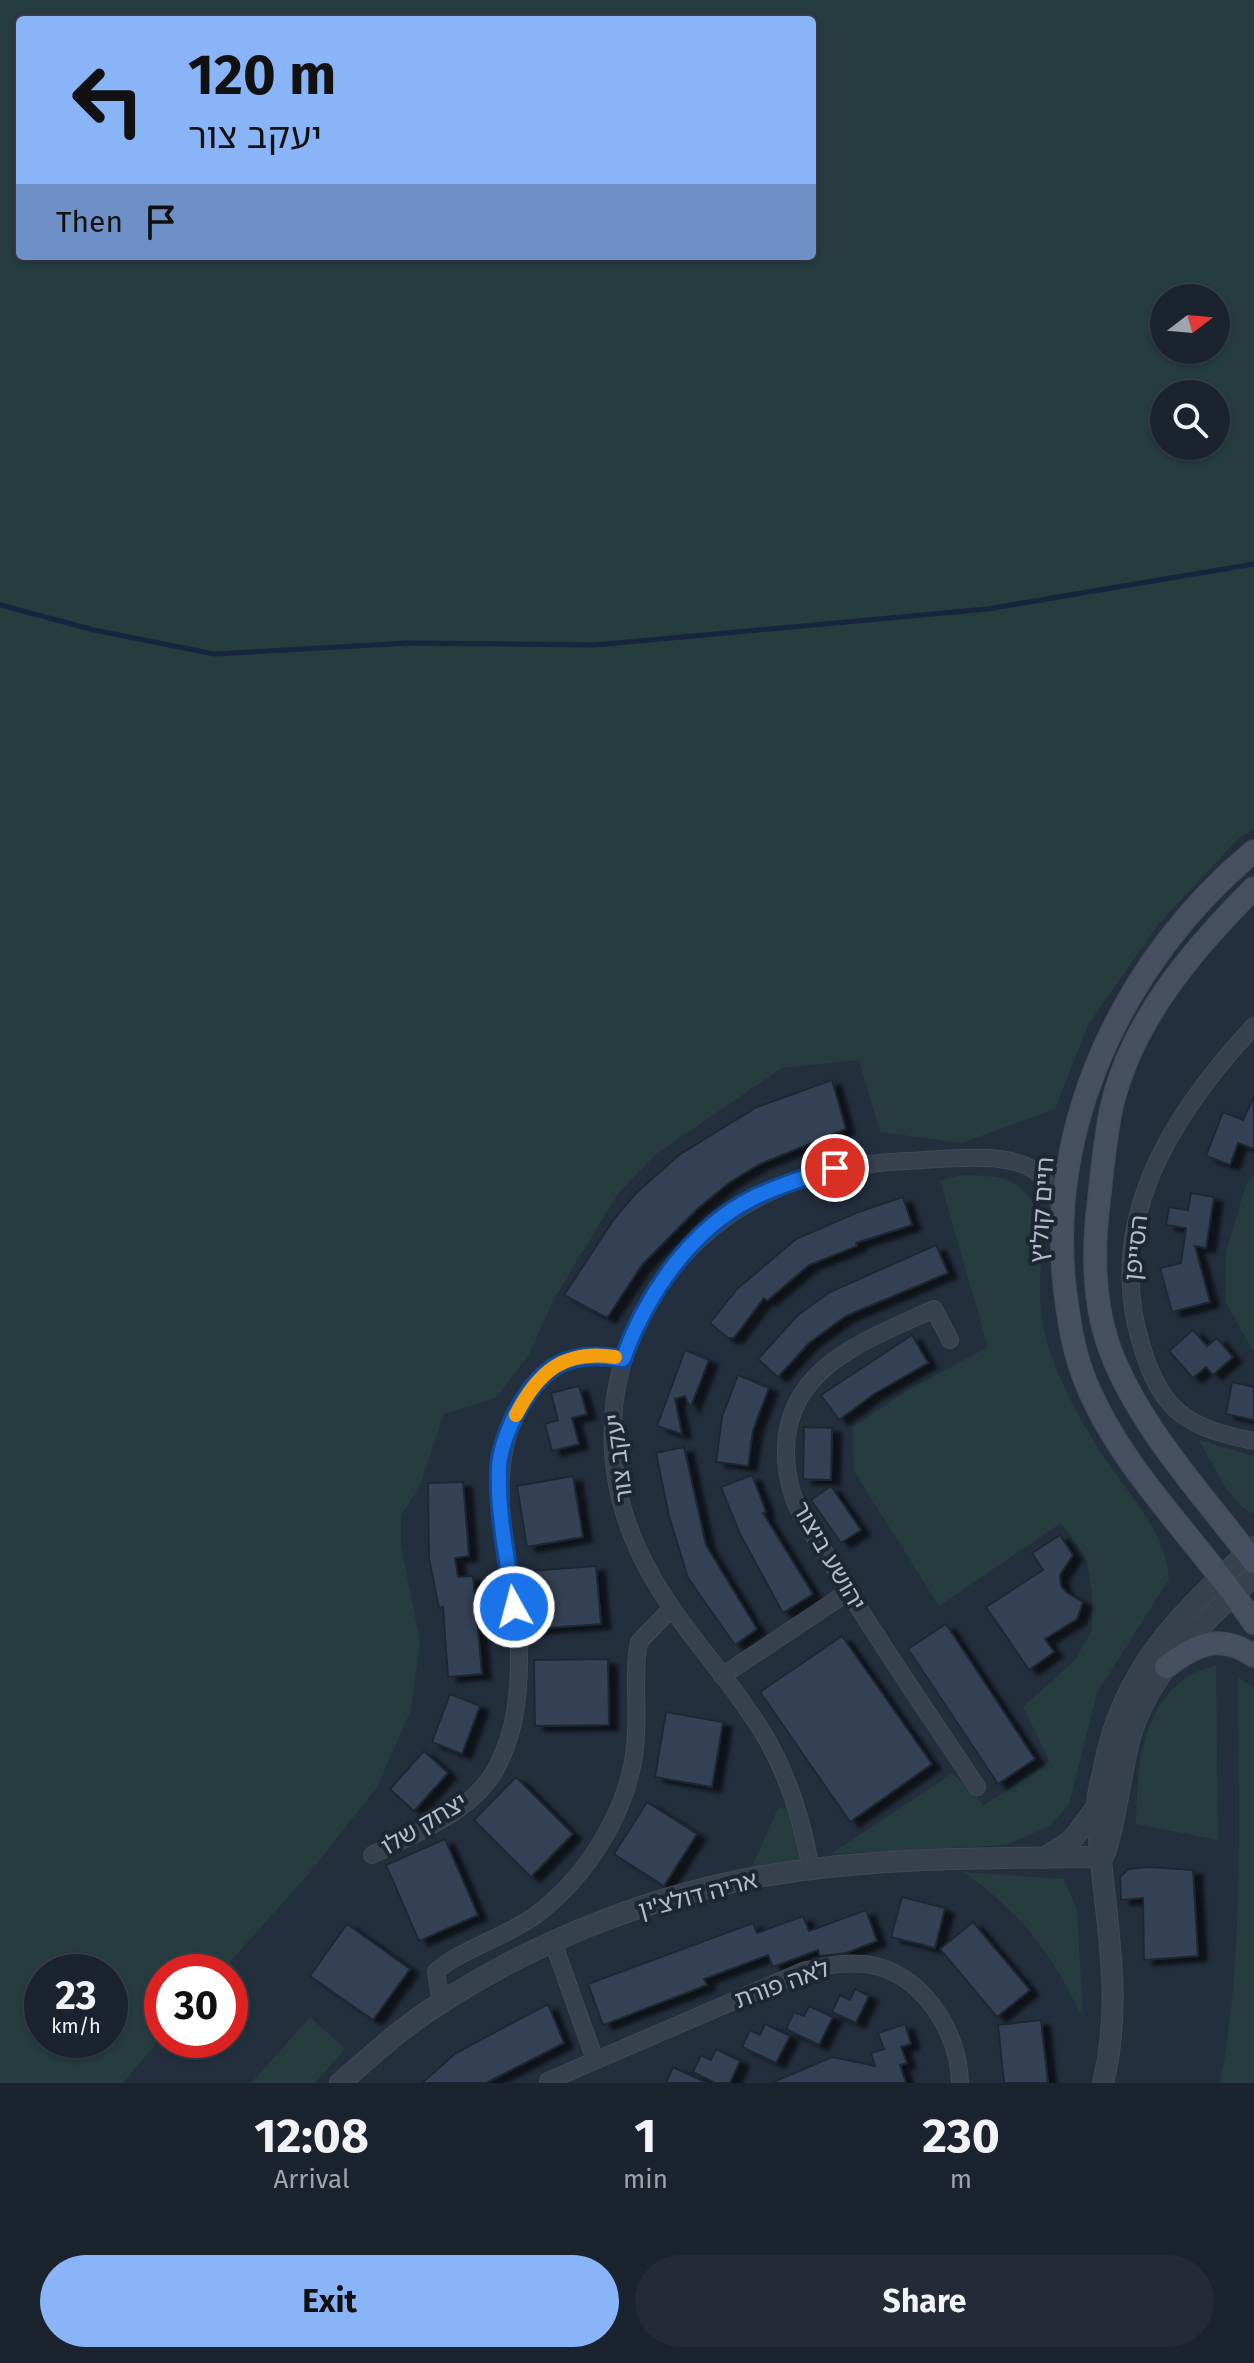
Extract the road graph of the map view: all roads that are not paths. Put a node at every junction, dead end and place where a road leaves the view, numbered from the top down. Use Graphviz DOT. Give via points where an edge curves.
graph roads {
  1 [pos="1254,851"];
  2 [pos="1254,888"];
  3 [pos="1254,1026"];
  4 [pos="1064,1212"];
  5 [pos="950,1340"];
  6 [pos="623,1359"];
  7 [pos="1254,1441"];
  8 [pos="1252,1554"];
  9 [pos="1254,1576"];
  10 [pos="1227,1585"];
  11 [pos="848,1592"];
  12 [pos="672,1608"];
  13 [pos="1254,1623"];
  14 [pos="1254,1656"];
  15 [pos="1166,1667"];
  16 [pos="722,1676"];
  17 [pos="977,1787"];
  18 [pos="1096,1808"];
  19 [pos="372,1855"];
  20 [pos="1103,1857"];
  21 [pos="1044,1858"];
  22 [pos="811,1869"];
  23 [pos="553,1942"];
  24 [pos="441,2003"];
  25 [pos="595,2060"];
  26 [pos="548,2081"];
  27 [pos="340,2083"];
  28 [pos="960,2083"];
  29 [pos="1103,2083"];
  1 -- 4 [label="main road, חיים קוליץ" via="1176,928 1118,1016 1085,1100 1069,1161"];
  2 -- 8 [label="main road" via="1197,946 1143,1029 1125,1068 1111,1109 1095,1270 1106,1336 1128,1388 1179,1465"];
  3 -- 7 [label="street, הסייפן" via="1200,1085 1166,1141 1134,1223 1129,1276 1139,1339 1164,1398 1200,1428"];
  4 -- 6 [label="street, יעקב צור" via="1040,1175 1011,1160 869,1163 791,1182 751,1199 683,1254 660,1285"];
  4 -- 10 [label="main road, חיים קוליץ" via="1061,1240 1068,1316 1086,1383 1123,1450"];
  5 -- 11 [label="street, יהושע ביצור" via="934,1309 876,1335 809,1384 788,1423 785,1454 795,1502"];
  6 -- 12 [label="street, יעקב צור" via="611,1415 617,1482 639,1552"];
  6 -- 19 [label="street, יצחק שלו" via="592,1355 563,1362 541,1375 510,1426 499,1464 519,1656 518,1696 511,1736 496,1769 443,1819"];
  8 -- 10 [label="street"];
  9 -- 10 [label="street"];
  10 -- 13 [label="main road, חיים קוליץ"];
  10 -- 15 [label="street"];
  10 -- 18 [label="street" via="1167,1633 1125,1694 1114,1720"];
  11 -- 16 [label="street"];
  11 -- 17 [label="street, יהושע ביצור"];
  12 -- 16 [label="street, יעקב צור"];
  12 -- 24 [label="street" via="639,1642 632,1769 611,1824 573,1880 535,1915 443,1963 436,1972"];
  14 -- 15 [label="main road" via="1237,1646 1208,1642"];
  15 -- 20 [label="street" via="1142,1703 1129,1742 1118,1811"];
  16 -- 22 [label="street, יעקב צור" via="784,1771"];
  18 -- 20 [label="street"];
  18 -- 21 [label="street" via="1072,1840"];
  20 -- 21 [label="street, אריה דולצ'ין"];
  20 -- 29 [label="street" via="1114,1993"];
  21 -- 22 [label="street, אריה דולצ'ין" via="908,1860"];
  22 -- 23 [label="street, אריה דולצ'ין" via="680,1896"];
  23 -- 24 [label="street, אריה דולצ'ין"];
  23 -- 25 [label="street"];
  24 -- 27 [label="street, אריה דולצ'ין"];
  25 -- 26 [label="street, לאה פורת"];
  25 -- 28 [label="street, לאה פורת" via="803,1971 836,1963 867,1964 915,1988 939,2012 960,2061"];
}
